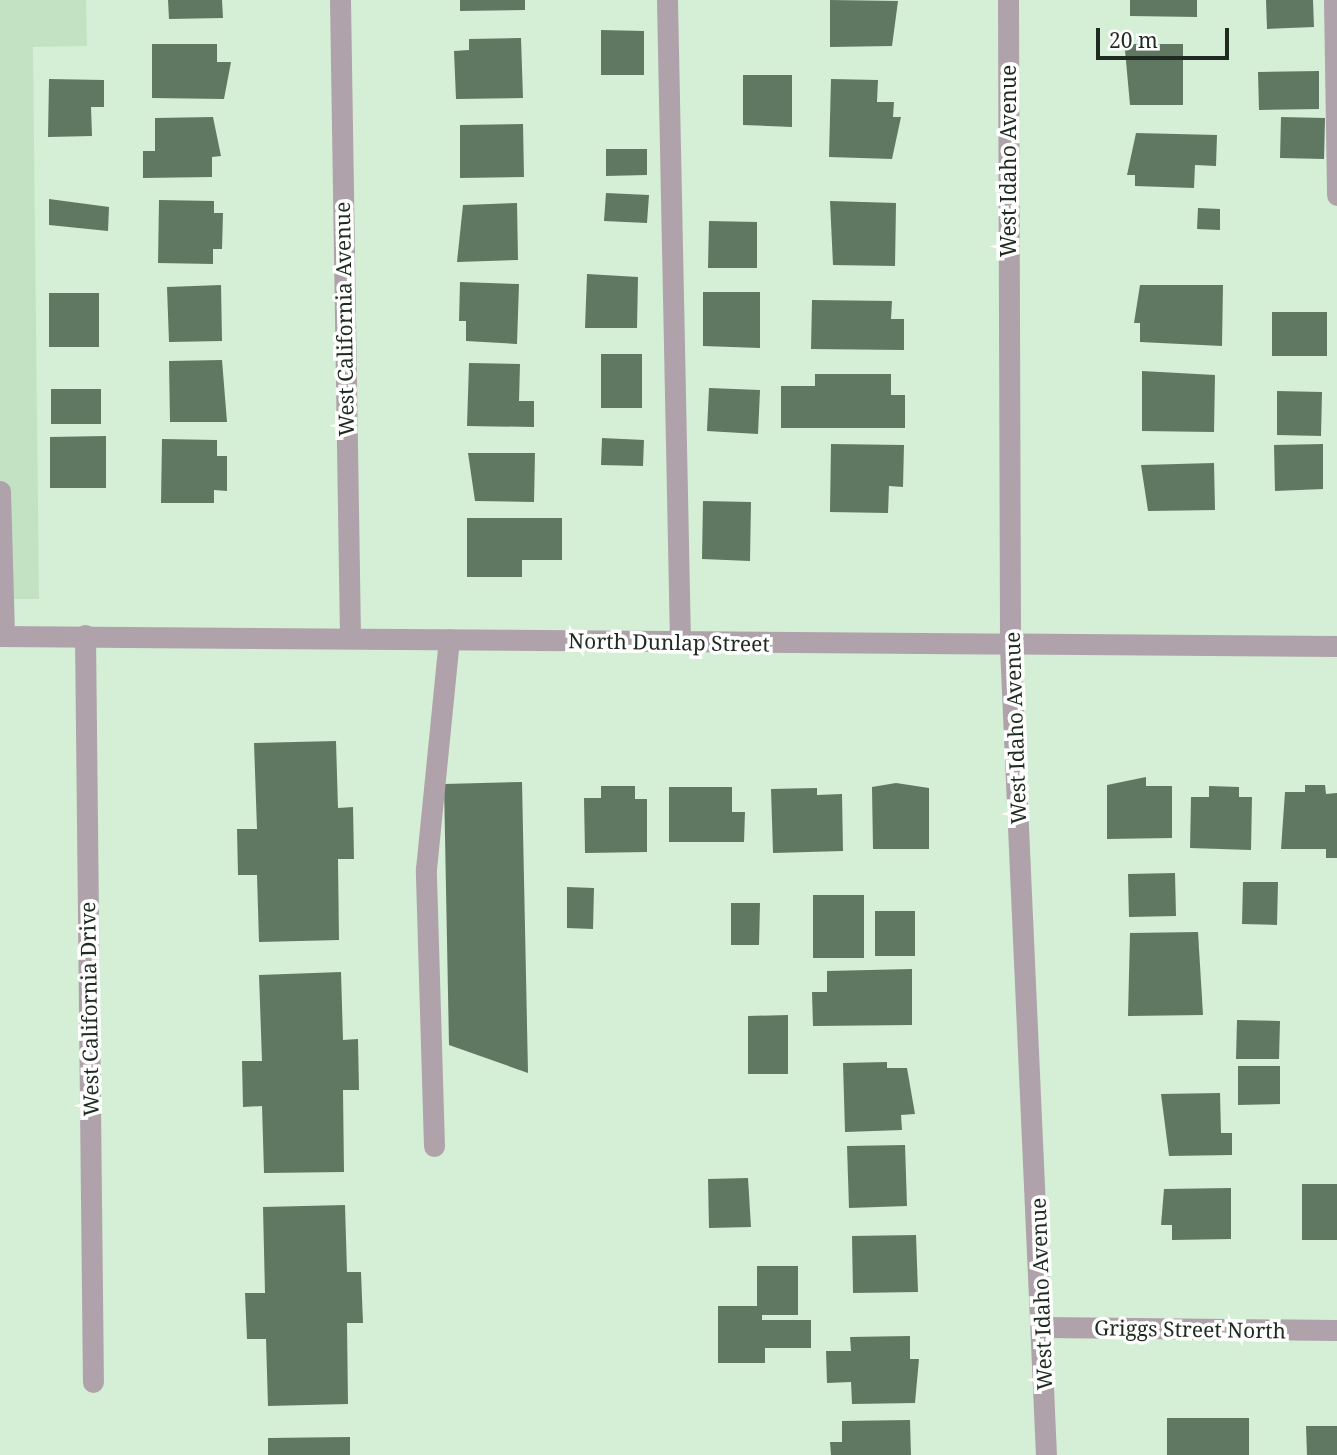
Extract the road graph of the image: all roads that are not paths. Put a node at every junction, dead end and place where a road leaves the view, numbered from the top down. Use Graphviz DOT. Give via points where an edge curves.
graph roads {
  1 [pos="340,0"];
  2 [pos="667,0"];
  3 [pos="1007,0"];
  4 [pos="1334,0"];
  5 [pos="1337,195"];
  6 [pos="0,491"];
  7 [pos="85,635"];
  8 [pos="2,636"];
  9 [pos="350,638"];
  10 [pos="449,639"];
  11 [pos="680,641"];
  12 [pos="1337,646"];
  13 [pos="1010,647"];
  14 [pos="434,1146"];
  15 [pos="1044,1327"];
  16 [pos="1337,1330"];
  17 [pos="93,1382"];
  18 [pos="1046,1455"];
  1 -- 9 [label="street, West California Avenue"];
  2 -- 11 [label="street"];
  3 -- 13 [label="street, West Idaho Avenue"];
  4 -- 5 [label="street"];
  6 -- 8 [label="street"];
  7 -- 8 [label="street, North Dunlap Street"];
  7 -- 9 [label="street, North Dunlap Street"];
  7 -- 17 [label="street, West California Drive"];
  9 -- 10 [label="street, North Dunlap Street"];
  10 -- 11 [label="street, North Dunlap Street"];
  10 -- 14 [label="street" via="426,869"];
  11 -- 13 [label="street, North Dunlap Street"];
  12 -- 13 [label="street, North Dunlap Street"];
  13 -- 15 [label="street, West Idaho Avenue"];
  15 -- 16 [label="street, Griggs Street North"];
  15 -- 18 [label="street, West Idaho Avenue"];
}
